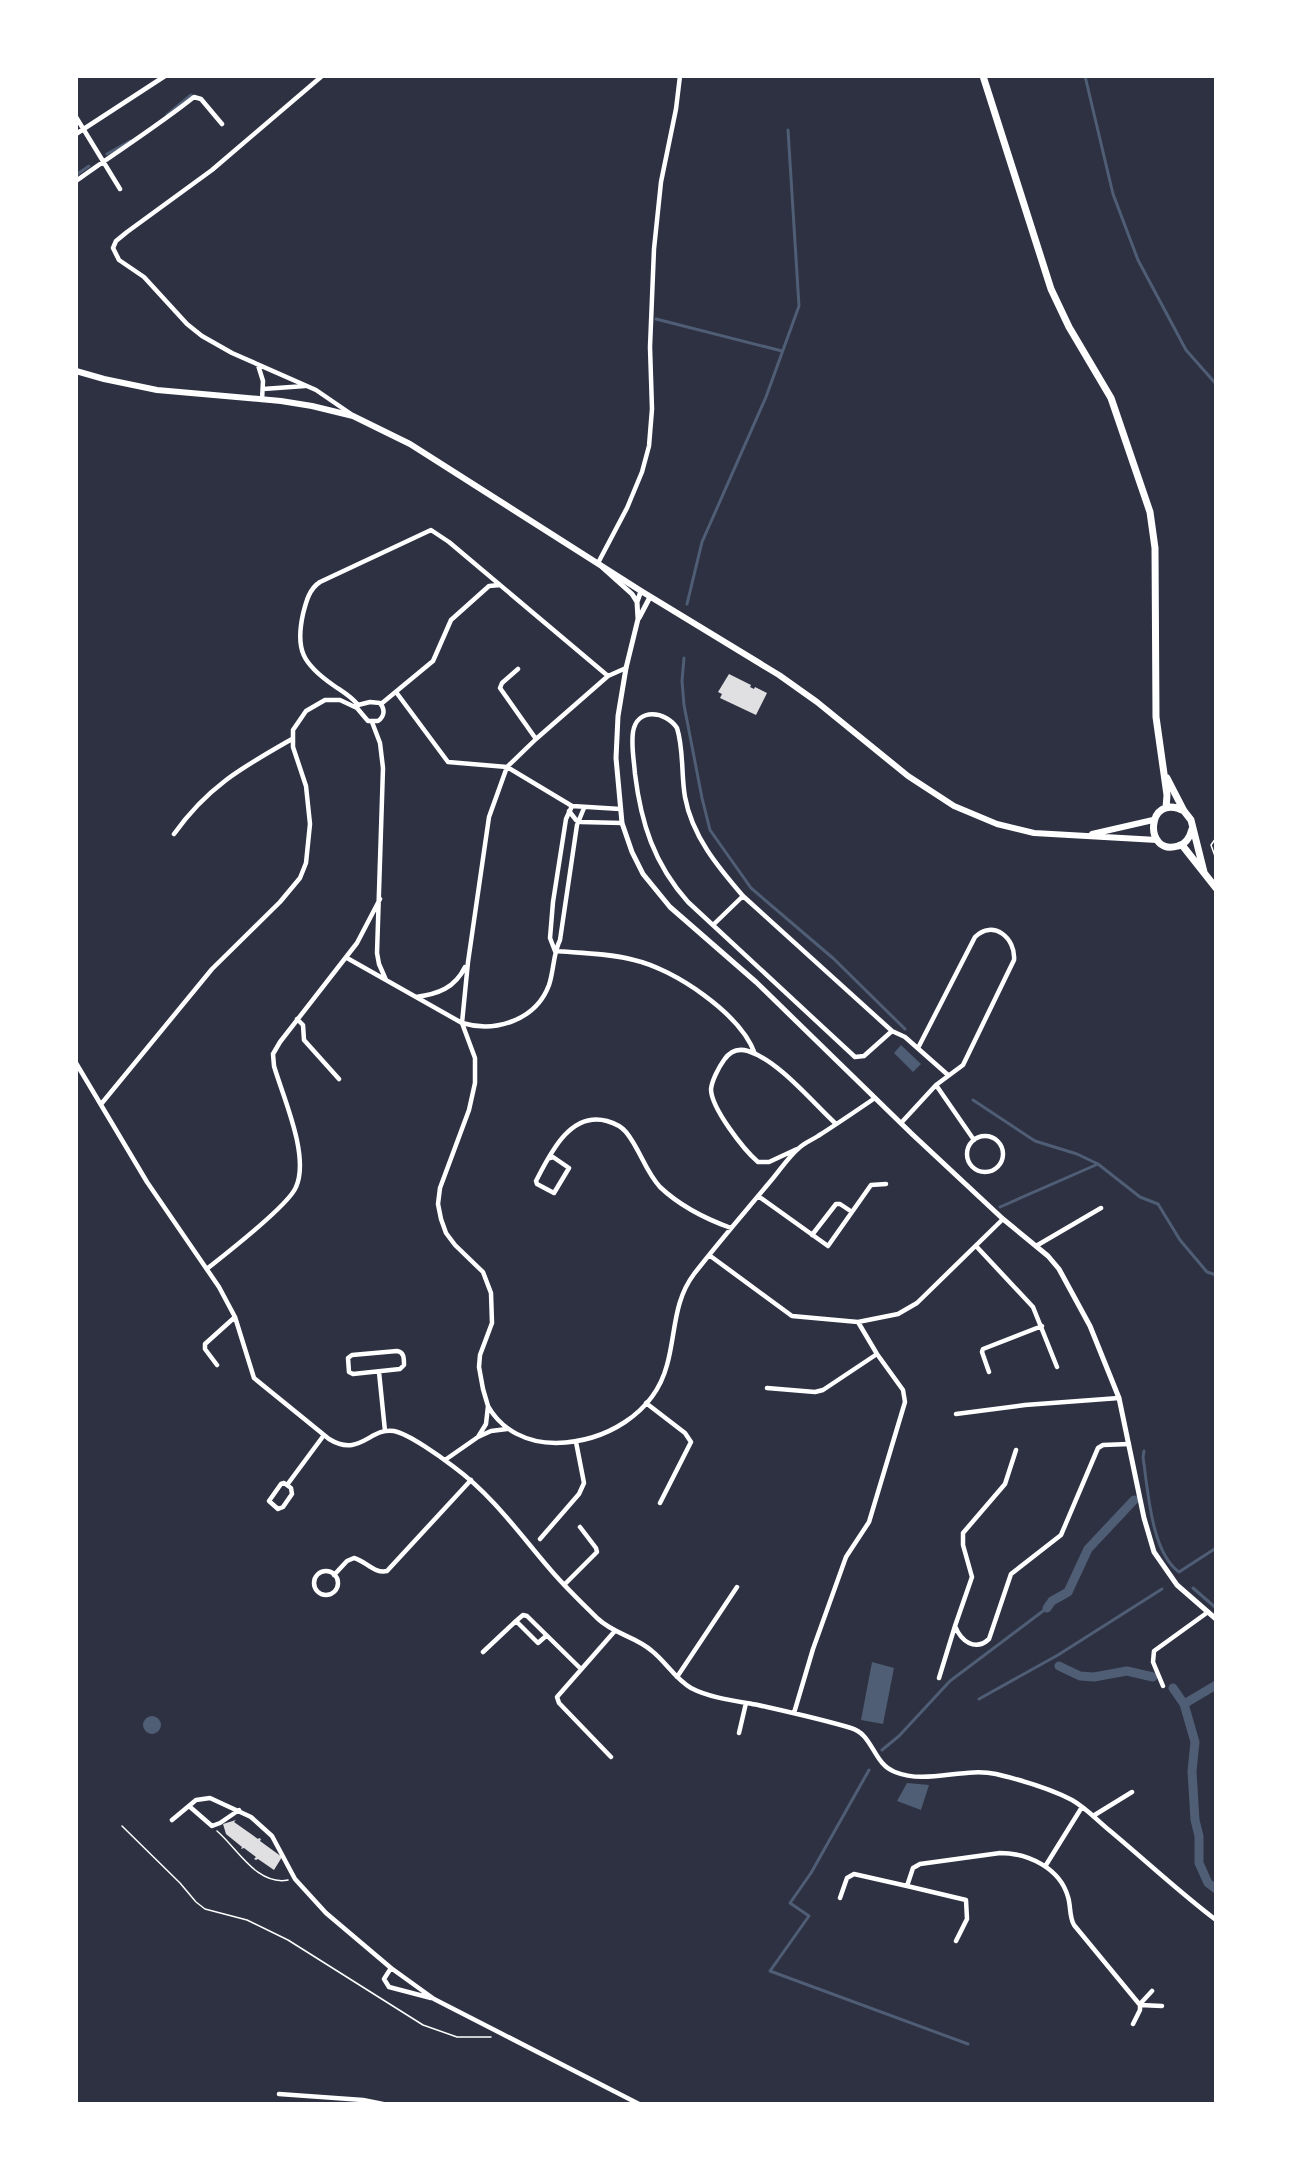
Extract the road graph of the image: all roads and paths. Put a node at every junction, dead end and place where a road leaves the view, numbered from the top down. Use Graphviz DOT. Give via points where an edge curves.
graph roads {
  1 [pos="165,76"];
  2 [pos="322,76"];
  3 [pos="680,76"];
  4 [pos="983,76"];
  5 [pos="76,117"];
  6 [pos="222,124"];
  7 [pos="84,130"];
  8 [pos="76,134"];
  9 [pos="103,161"];
  10 [pos="76,181"];
  11 [pos="120,189"];
  12 [pos="258,365"];
  13 [pos="76,371"];
  14 [pos="307,386"];
  15 [pos="263,389"];
  16 [pos="262,400"];
  17 [pos="353,416"];
  18 [pos="598,563"];
  19 [pos="500,585"];
  20 [pos="641,591"];
  21 [pos="650,597"];
  22 [pos="637,602"];
  23 [pos="638,619"];
  24 [pos="626,668"];
  25 [pos="519,669"];
  26 [pos="608,676"];
  27 [pos="396,692"];
  28 [pos="381,704"];
  29 [pos="358,707"];
  30 [pos="372,722"];
  31 [pos="292,739"];
  32 [pos="536,739"];
  33 [pos="507,767"];
  34 [pos="1164,771"];
  35 [pos="584,808"];
  36 [pos="1166,808"];
  37 [pos="571,809"];
  38 [pos="620,809"];
  39 [pos="1184,811"];
  40 [pos="1153,820"];
  41 [pos="578,821"];
  42 [pos="622,823"];
  43 [pos="1192,826"];
  44 [pos="174,834"];
  45 [pos="1080,836"];
  46 [pos="1215,838"];
  47 [pos="1157,840"];
  48 [pos="1182,844"];
  49 [pos="1215,858"];
  50 [pos="1204,872"];
  51 [pos="1215,888"];
  52 [pos="743,896"];
  53 [pos="380,900"];
  54 [pos="713,925"];
  55 [pos="366,926"];
  56 [pos="378,927"];
  57 [pos="555,951"];
  58 [pos="347,958"];
  59 [pos="468,962"];
  60 [pos="387,982"];
  61 [pos="416,997"];
  62 [pos="297,1019"];
  63 [pos="462,1023"];
  64 [pos="892,1031"];
  65 [pos="918,1048"];
  66 [pos="755,1054"];
  67 [pos="76,1063"];
  68 [pos="948,1075"];
  69 [pos="339,1079"];
  70 [pos="936,1085"];
  71 [pos="874,1098"];
  72 [pos="102,1103"];
  73 [pos="901,1123"];
  74 [pos="836,1124"];
  75 [pos="974,1140"];
  76 [pos="799,1148"];
  77 [pos="549,1158"];
  78 [pos="886,1184"];
  79 [pos="758,1196"];
  80 [pos="1101,1208"];
  81 [pos="852,1212"];
  82 [pos="1003,1219"];
  83 [pos="731,1228"];
  84 [pos="812,1235"];
  85 [pos="976,1246"];
  86 [pos="1036,1246"];
  87 [pos="709,1255"];
  88 [pos="208,1268"];
  89 [pos="235,1317"];
  90 [pos="858,1322"];
  91 [pos="1042,1326"];
  92 [pos="877,1354"];
  93 [pos="217,1365"];
  94 [pos="1057,1367"];
  95 [pos="989,1371"];
  96 [pos="379,1372"];
  97 [pos="767,1388"];
  98 [pos="1119,1398"];
  99 [pos="646,1403"];
  100 [pos="488,1406"];
  101 [pos="956,1414"];
  102 [pos="509,1429"];
  103 [pos="386,1431"];
  104 [pos="324,1435"];
  105 [pos="478,1437"];
  106 [pos="576,1442"];
  107 [pos="1129,1444"];
  108 [pos="1016,1450"];
  109 [pos="445,1460"];
  110 [pos="471,1480"];
  111 [pos="287,1485"];
  112 [pos="660,1503"];
  113 [pos="580,1527"];
  114 [pos="540,1539"];
  115 [pos="334,1575"];
  116 [pos="564,1585"];
  117 [pos="737,1587"];
  118 [pos="1208,1612"];
  119 [pos="1215,1619"];
  120 [pos="516,1621"];
  121 [pos="955,1626"];
  122 [pos="614,1632"];
  123 [pos="546,1636"];
  124 [pos="483,1652"];
  125 [pos="581,1669"];
  126 [pos="677,1677"];
  127 [pos="939,1678"];
  128 [pos="1163,1686"];
  129 [pos="746,1703"];
  130 [pos="794,1713"];
  131 [pos="739,1733"];
  132 [pos="611,1757"];
  133 [pos="1132,1792"];
  134 [pos="189,1806"];
  135 [pos="1082,1807"];
  136 [pos="239,1810"];
  137 [pos="1093,1816"];
  138 [pos="172,1820"];
  139 [pos="122,1826"];
  140 [pos="212,1826"];
  141 [pos="1046,1865"];
  142 [pos="295,1879"];
  143 [pos="907,1886"];
  144 [pos="840,1898"];
  145 [pos="1215,1920"];
  146 [pos="956,1941"];
  147 [pos="391,1968"];
  148 [pos="1152,1991"];
  149 [pos="434,1999"];
  150 [pos="1140,2005"];
  151 [pos="1161,2006"];
  152 [pos="1133,2024"];
  153 [pos="503,2035"];
  154 [pos="279,2094"];
  155 [pos="383,2103"];
  156 [pos="639,2103"];
  1 -- 7 [label="street"];
  2 -- 12 [label="street" via="212,170 118,239 113,248 119,260 144,277 187,324"];
  3 -- 18 [label="street" via="655,238 649,446 627,508"];
  4 -- 34 [label="main road" via="1051,289 1111,398 1150,512 1155,548 1156,717"];
  5 -- 7 [label="street"];
  6 -- 9 [label="street" via="201,99 194,97 134,143"];
  7 -- 8 [label="street"];
  7 -- 9 [label="street"];
  9 -- 10 [label="street"];
  9 -- 11 [label="street"];
  12 -- 14 [label="street"];
  12 -- 15 [label="street"];
  13 -- 16 [label="main road" via="157,390"];
  14 -- 15 [label="street"];
  14 -- 17 [label="street"];
  15 -- 16 [label="street"];
  16 -- 17 [label="main road" via="312,405"];
  17 -- 18 [label="main road" via="410,444"];
  18 -- 20 [label="main road"];
  18 -- 22 [label="street"];
  19 -- 26 [label="street"];
  19 -- 27 [label="street" via="489,586 454,617 434,659"];
  19 -- 29 [label="street" via="431,530 316,584 304,611 299,635 301,650 309,663 350,695"];
  20 -- 21 [label="main road"];
  20 -- 22 [label="street"];
  21 -- 23 [label="street"];
  21 -- 45 [label="main road" via="789,681 914,781 954,806 1023,831"];
  22 -- 23 [label="street"];
  23 -- 24 [label="street"];
  24 -- 26 [label="street"];
  24 -- 38 [label="street" via="617,738"];
  25 -- 32 [label="street" via="500,688"];
  26 -- 32 [label="street"];
  27 -- 28 [label="street"];
  27 -- 33 [label="street" via="448,762"];
  28 -- 29 [label="street" via="373,701"];
  28 -- 30 [label="street" via="383,716"];
  29 -- 30 [label="street" via="366,720"];
  29 -- 31 [label="street" via="336,700 317,704 297,722"];
  30 -- 53 [label="street" via="383,768"];
  31 -- 44 [label="street" via="228,777 195,806"];
  31 -- 72 [label="street" via="309,804 310,838 303,874 212,969"];
  32 -- 33 [label="street"];
  33 -- 37 [label="street"];
  33 -- 59 [label="street" via="488,824"];
  34 -- 36 [label="main road"];
  34 -- 39 [label="main road"];
  35 -- 37 [label="street"];
  35 -- 38 [label="street"];
  35 -- 41 [label="street"];
  36 -- 39 [label="main road"];
  36 -- 40 [label="main road"];
  37 -- 41 [label="street"];
  37 -- 57 [label="street" via="566,819 550,934"];
  38 -- 42 [label="street"];
  39 -- 43 [label="main road"];
  40 -- 45 [label="main road"];
  40 -- 47 [label="main road"];
  41 -- 42 [label="street"];
  41 -- 57 [label="street" via="560,940"];
  42 -- 71 [label="street" via="640,869 662,900 756,982"];
  43 -- 48 [label="main road" via="1190,837"];
  43 -- 50 [label="main road"];
  45 -- 47 [label="main road"];
  46 -- 49 [label="path" via="1211,845"];
  47 -- 48 [label="main road" via="1166,846"];
  48 -- 50 [label="main road"];
  50 -- 51 [label="main road"];
  52 -- 54 [label="street"];
  52 -- 54 [label="street" via="714,862 694,824 685,795 677,728 664,715 643,717 635,727 633,754 646,833 673,885"];
  52 -- 64 [label="street"];
  53 -- 55 [label="street"];
  53 -- 56 [label="street"];
  54 -- 64 [label="street" via="855,1057 864,1056"];
  55 -- 56 [label="street"];
  55 -- 58 [label="street"];
  56 -- 60 [label="street" via="378,960"];
  57 -- 63 [label="street" via="549,986 538,1005 527,1014 495,1027"];
  57 -- 66 [label="street" via="639,961 681,981 710,998 740,1028"];
  58 -- 60 [label="street"];
  58 -- 62 [label="street"];
  59 -- 61 [label="street" via="451,986"];
  59 -- 63 [label="street"];
  60 -- 61 [label="street"];
  61 -- 63 [label="street"];
  62 -- 69 [label="street" via="303,1025 304,1040"];
  62 -- 88 [label="street" via="272,1058 298,1150 297,1185 285,1201"];
  63 -- 100 [label="street" via="475,1058 476,1083 440,1188 438,1208 446,1233 483,1272 491,1293 492,1323 479,1367"];
  64 -- 65 [label="street"];
  65 -- 68 [label="street"];
  65 -- 68 [label="street" via="975,937 988,930 1002,933 1012,946 1014,960 963,1065"];
  66 -- 74 [label="street" via="776,1066"];
  66 -- 76 [label="street" via="736,1050 724,1059 711,1088 716,1107 758,1162 769,1162"];
  67 -- 72 [label="street"];
  68 -- 70 [label="street"];
  70 -- 73 [label="street"];
  70 -- 75 [label="street"];
  71 -- 73 [label="street"];
  71 -- 74 [label="street"];
  72 -- 88 [label="street" via="147,1182"];
  73 -- 82 [label="street"];
  74 -- 76 [label="street"];
  75 -- 75 [label="street" via="985,1136 1000,1144 1002,1161 995,1170 984,1173 970,1165 968,1149"];
  76 -- 79 [label="street"];
  77 -- 77 [label="street" via="569,1168 554,1193 536,1182"];
  77 -- 83 [label="street" via="566,1132 582,1122 600,1119 617,1124 627,1132 663,1189 693,1212"];
  78 -- 81 [label="street" via="872,1184"];
  79 -- 83 [label="street"];
  79 -- 84 [label="street"];
  80 -- 86 [label="street"];
  81 -- 84 [label="street" via="836,1204"];
  81 -- 84 [label="street" via="828,1246"];
  82 -- 85 [label="street"];
  82 -- 86 [label="street"];
  83 -- 87 [label="street"];
  85 -- 90 [label="street" via="912,1307 889,1317"];
  85 -- 91 [label="street" via="1033,1306"];
  86 -- 98 [label="street" via="1070,1286"];
  87 -- 90 [label="street" via="792,1316"];
  87 -- 99 [label="street" via="682,1292 667,1365"];
  88 -- 89 [label="street"];
  89 -- 93 [label="street" via="205,1344"];
  89 -- 104 [label="street" via="254,1378"];
  90 -- 92 [label="street"];
  91 -- 94 [label="street"];
  91 -- 95 [label="street" via="983,1349"];
  92 -- 97 [label="street" via="823,1390"];
  92 -- 130 [label="street" via="903,1390 905,1402 869,1522 846,1557"];
  96 -- 96 [label="street" via="402,1367 401,1352 348,1358 351,1374"];
  96 -- 103 [label="street"];
  98 -- 101 [label="street"];
  98 -- 107 [label="street"];
  99 -- 106 [label="street" via="615,1429"];
  99 -- 112 [label="street" via="686,1433 691,1442"];
  100 -- 102 [label="street"];
  100 -- 105 [label="street" via="486,1424"];
  102 -- 105 [label="street"];
  102 -- 106 [label="street" via="539,1442"];
  103 -- 104 [label="street" via="354,1445 338,1444"];
  103 -- 109 [label="street" via="401,1434"];
  104 -- 111 [label="street"];
  105 -- 109 [label="street"];
  106 -- 114 [label="street" via="584,1486"];
  107 -- 118 [label="street" via="1154,1552 1177,1585"];
  107 -- 121 [label="street" via="1098,1448 1061,1535 1011,1574 988,1641 967,1642"];
  108 -- 121 [label="street" via="1005,1484 963,1533 972,1577"];
  109 -- 110 [label="street"];
  110 -- 115 [label="street" via="387,1571 378,1571 354,1558"];
  110 -- 116 [label="street"];
  111 -- 111 [label="street" via="292,1494 278,1509 269,1500 281,1484"];
  113 -- 116 [label="street" via="597,1552"];
  115 -- 115 [label="street" via="337,1584 332,1593 317,1590 314,1583 320,1573"];
  116 -- 122 [label="street"];
  117 -- 126 [label="street"];
  118 -- 119 [label="street"];
  118 -- 128 [label="street" via="1154,1651 1153,1662"];
  120 -- 123 [label="street" via="527,1616"];
  120 -- 123 [label="street" via="538,1643"];
  120 -- 124 [label="street"];
  121 -- 127 [label="street"];
  122 -- 125 [label="street"];
  122 -- 126 [label="street" via="651,1649"];
  123 -- 125 [label="street"];
  125 -- 132 [label="street" via="557,1700"];
  126 -- 129 [label="street" via="696,1690"];
  129 -- 130 [label="street"];
  129 -- 131 [label="street"];
  130 -- 135 [label="street" via="859,1731 882,1764 898,1773 996,1774 1056,1793"];
  133 -- 137 [label="street"];
  134 -- 136 [label="street" via="200,1798 210,1798"];
  134 -- 138 [label="street"];
  134 -- 140 [label="street"];
  135 -- 137 [label="street"];
  135 -- 141 [label="street"];
  136 -- 140 [label="street"];
  136 -- 142 [label="street" via="272,1836"];
  137 -- 145 [label="street"];
  139 -- 153 [label="path" via="205,1909 247,1920 288,1940 423,2025 457,2037"];
  140 -- 142 [label="path" via="256,1871 277,1882"];
  141 -- 143 [label="street" via="1004,1853 920,1864 914,1867"];
  141 -- 150 [label="street" via="1066,1890 1074,1925"];
  142 -- 147 [label="street" via="335,1922"];
  143 -- 144 [label="street" via="854,1874 847,1878"];
  143 -- 146 [label="street" via="966,1899 967,1919"];
  147 -- 149 [label="street"];
  147 -- 149 [label="street" via="384,1979 389,1988"];
  148 -- 150 [label="street"];
  149 -- 153 [label="street"];
  150 -- 151 [label="street"];
  150 -- 152 [label="street"];
  153 -- 156 [label="street"];
  154 -- 155 [label="street"];
}
